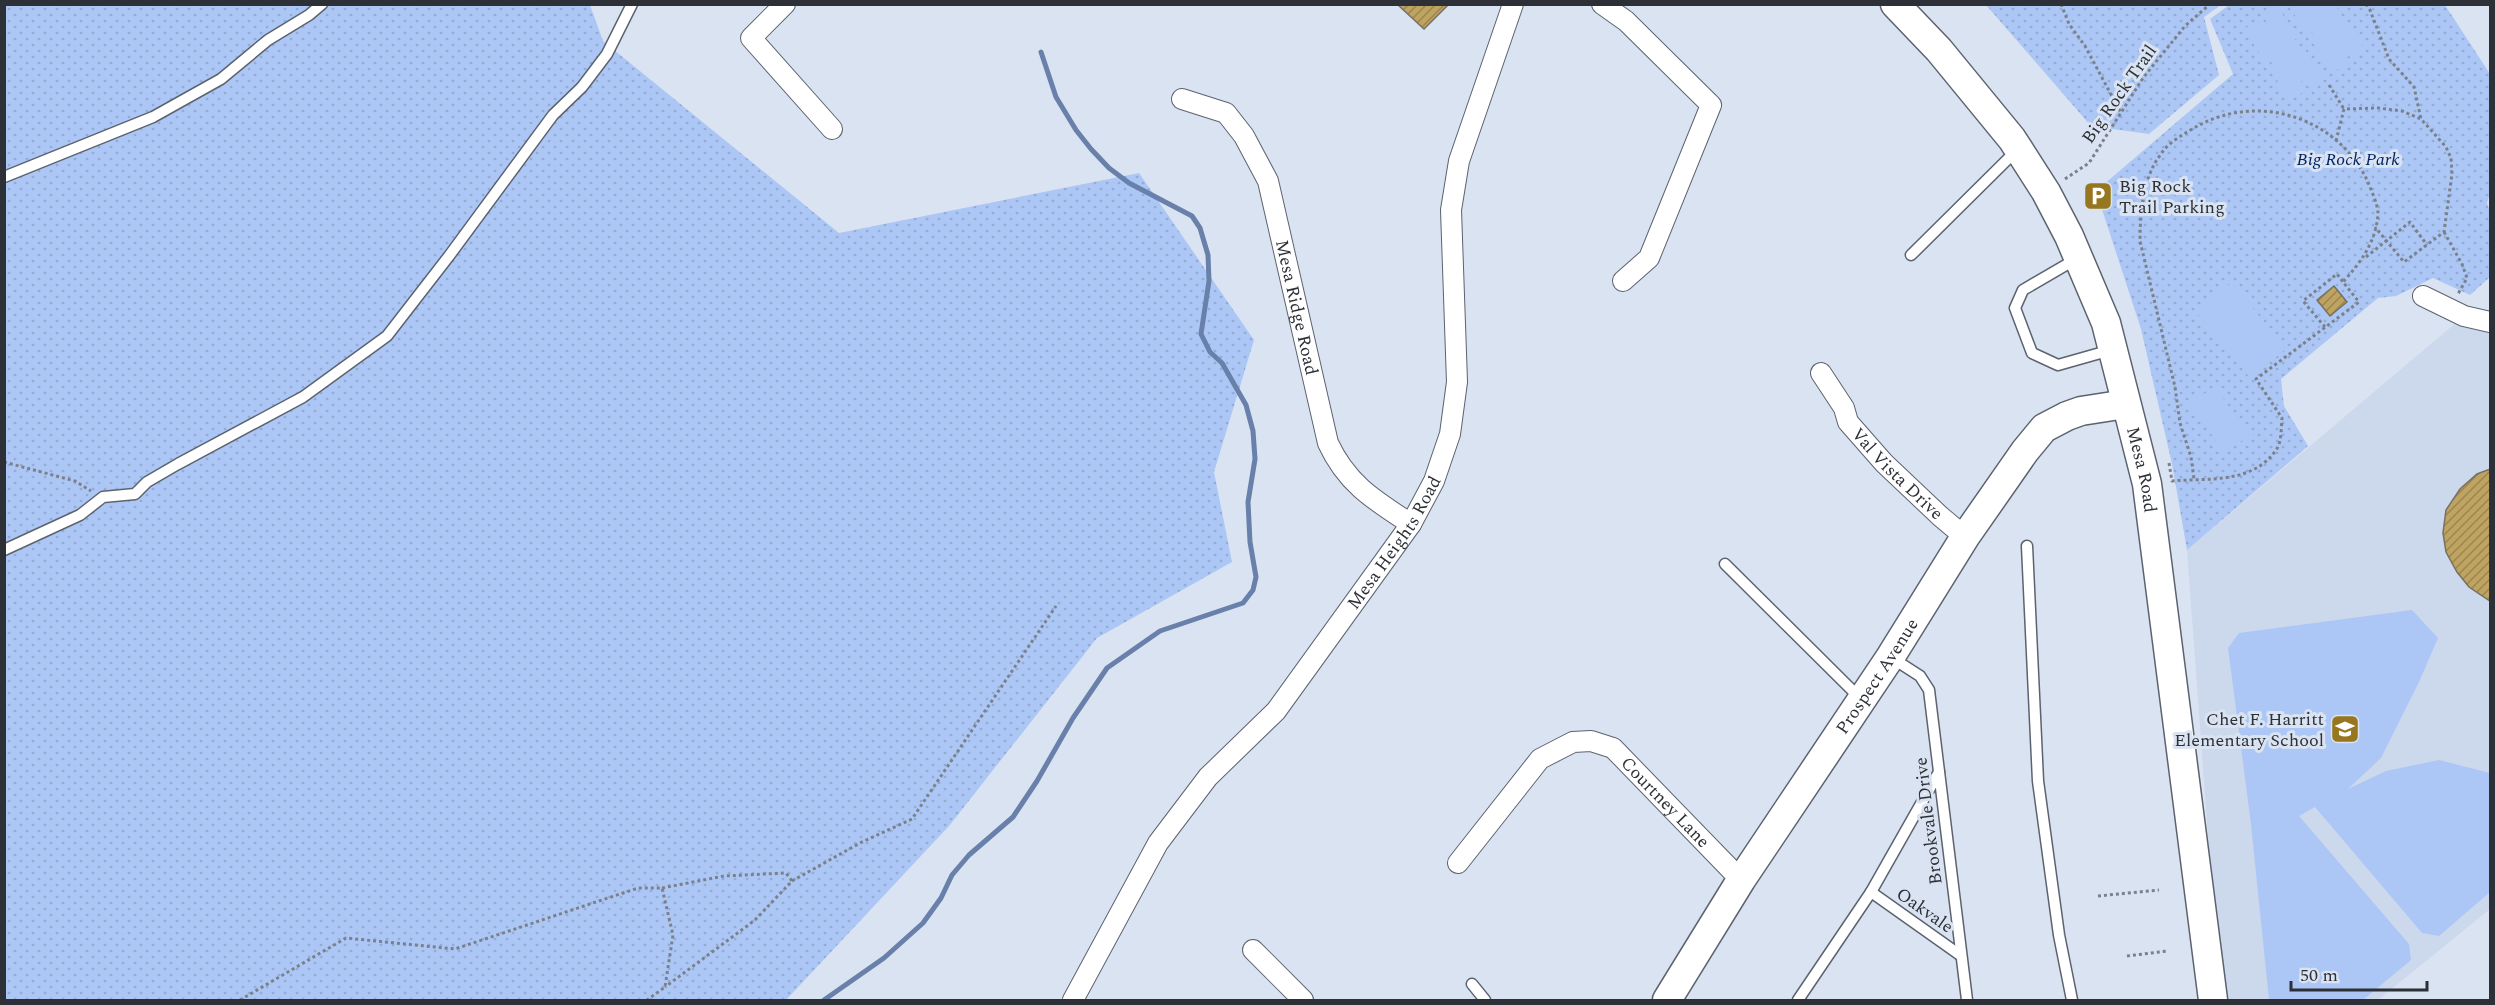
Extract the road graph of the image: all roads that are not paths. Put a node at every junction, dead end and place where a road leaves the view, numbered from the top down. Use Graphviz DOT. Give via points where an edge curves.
graph roads {
  1 [pos="322,4"];
  2 [pos="632,4"];
  3 [pos="1513,4"];
  4 [pos="1602,4"];
  5 [pos="1894,4"];
  6 [pos="775,7"];
  7 [pos="1182,99"];
  8 [pos="832,129"];
  9 [pos="2019,149"];
  10 [pos="4,177"];
  11 [pos="1911,255"];
  12 [pos="2078,258"];
  13 [pos="1623,281"];
  14 [pos="2423,296"];
  15 [pos="2490,322"];
  16 [pos="2113,350"];
  17 [pos="1821,373"];
  18 [pos="2126,404"];
  19 [pos="1411,524"];
  20 [pos="1965,537"];
  21 [pos="2027,546"];
  22 [pos="4,550"];
  23 [pos="1725,564"];
  24 [pos="1890,656"];
  25 [pos="1861,699"];
  26 [pos="1939,772"];
  27 [pos="1458,863"];
  28 [pos="1741,880"];
  29 [pos="1871,892"];
  30 [pos="1253,950"];
  31 [pos="1960,956"];
  32 [pos="1472,984"];
  33 [pos="1073,1000"];
  34 [pos="1303,1000"];
  35 [pos="1485,1000"];
  36 [pos="1667,1000"];
  37 [pos="1798,1000"];
  38 [pos="1967,1000"];
  39 [pos="2072,1000"];
  40 [pos="2213,1000"];
  1 -- 10 [label="lane" via="268,40 221,79 153,117"];
  2 -- 22 [label="lane" via="607,54 582,87 553,115 387,336 303,397 147,482 135,495 103,497 80,515"];
  3 -- 19 [label="street, Mesa Heights Road" via="1459,161 1452,210 1455,408 1437,474"];
  4 -- 13 [label="street" via="1626,21 1711,105 1649,258"];
  5 -- 9 [label="street, Mesa Road" via="1977,93"];
  6 -- 8 [label="street" via="751,38"];
  7 -- 19 [label="street, Mesa Ridge Road" via="1226,113 1254,153 1268,182 1328,443 1340,467 1358,487"];
  9 -- 11 [label="lane"];
  9 -- 12 [label="street, Mesa Road" via="2046,192"];
  12 -- 16 [label="street, Mesa Road" via="2106,323"];
  12 -- 16 [label="lane" via="2023,290 2015,308 2032,353 2058,365"];
  14 -- 15 [label="street" via="2464,316"];
  16 -- 18 [label="street, Mesa Road"];
  17 -- 20 [label="street, Val Vista Drive" via="1844,408 1848,422 1884,463"];
  18 -- 20 [label="street, Prospect Avenue" via="2081,411 2044,428"];
  18 -- 40 [label="street, Mesa Road" via="2147,484"];
  19 -- 33 [label="street, Mesa Heights Road" via="1276,711 1230,754 1170,826"];
  20 -- 24 [label="street, Prospect Avenue"];
  21 -- 39 [label="lane" via="2038,781"];
  23 -- 25 [label="lane"];
  24 -- 25 [label="street, Prospect Avenue"];
  24 -- 26 [label="lane, Brookvale Drive" via="1920,676 1929,690"];
  25 -- 28 [label="street, Prospect Avenue"];
  26 -- 29 [label="lane"];
  26 -- 31 [label="lane, Brookvale Drive"];
  27 -- 28 [label="street, Courtney Lane" via="1540,759 1573,742 1591,741 1613,748"];
  28 -- 36 [label="street, Prospect Avenue"];
  29 -- 31 [label="lane, Oakvale"];
  29 -- 37 [label="lane"];
  30 -- 34 [label="street"];
  31 -- 38 [label="lane, Brookvale Drive"];
  32 -- 35 [label="lane"];
}
